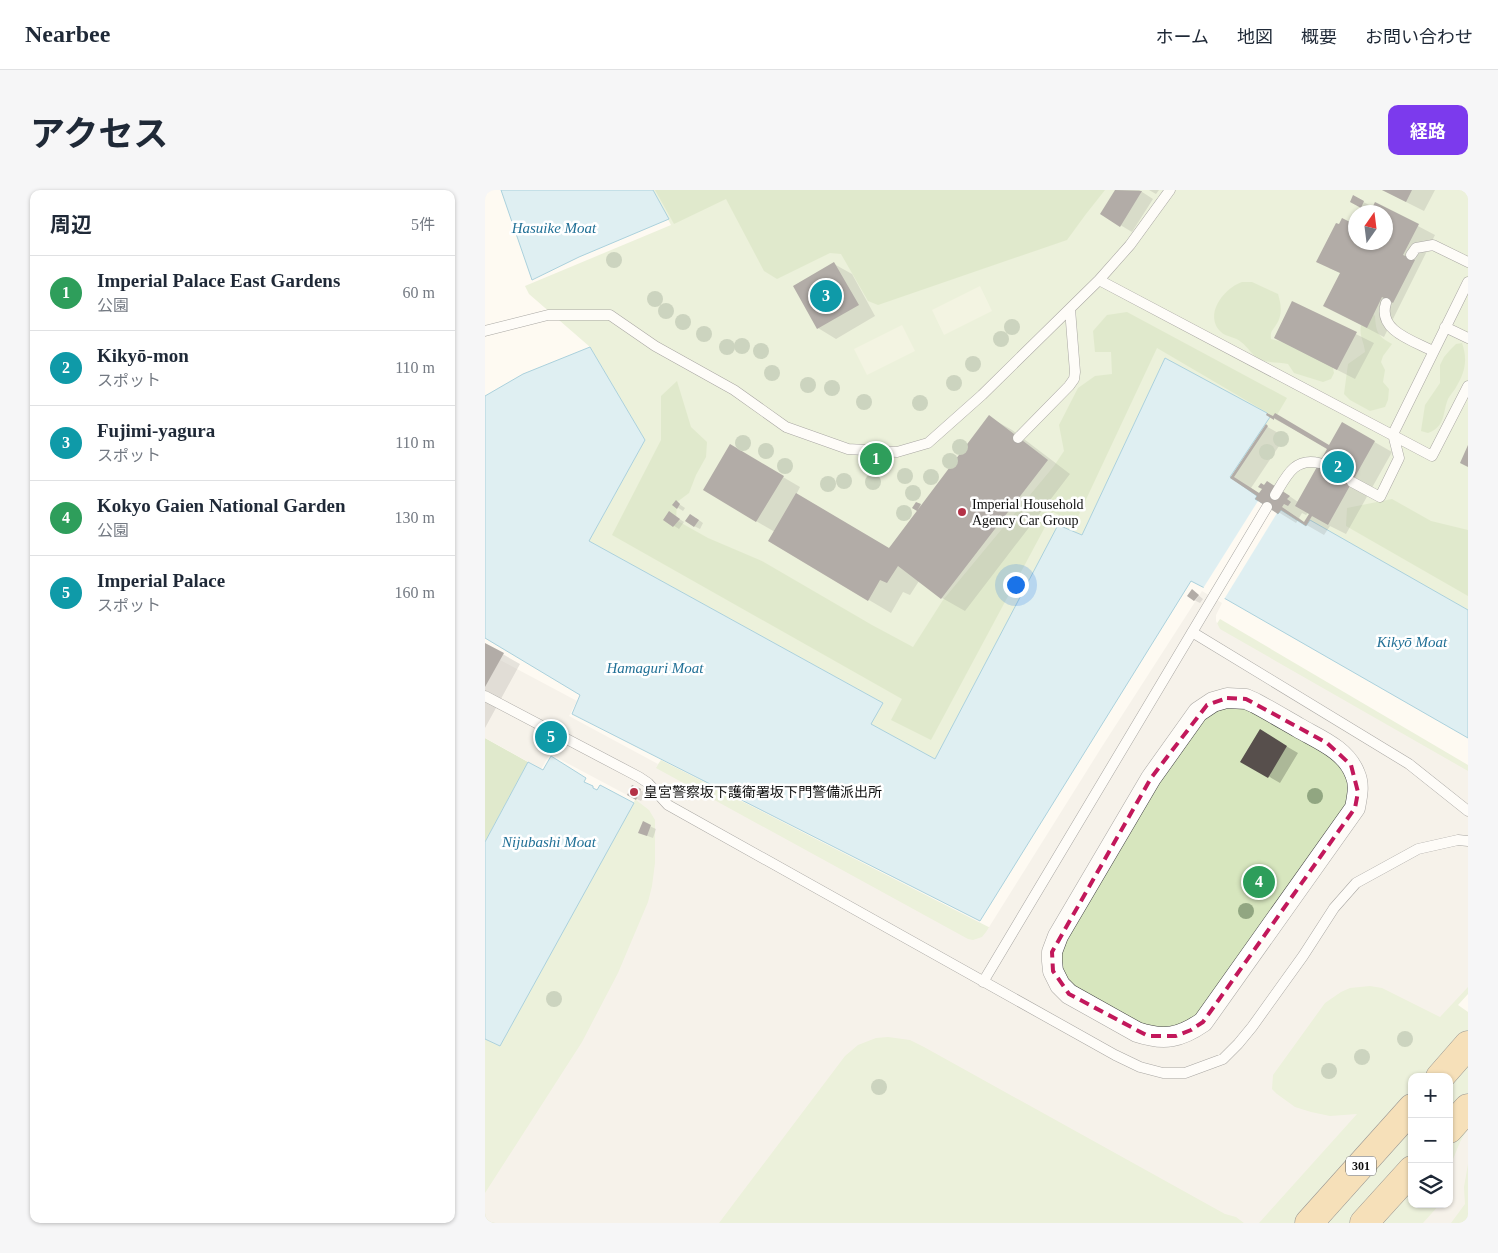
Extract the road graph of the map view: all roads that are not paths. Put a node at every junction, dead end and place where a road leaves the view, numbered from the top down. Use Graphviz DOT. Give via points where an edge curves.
graph roads {
  1 [pos="1170,190"];
  2 [pos="1411,255"];
  3 [pos="1468,262"];
  4 [pos="1099,280"];
  5 [pos="1468,282"];
  6 [pos="1386,303"];
  7 [pos="1070,309"];
  8 [pos="1445,328"];
  9 [pos="485,331"];
  10 [pos="1468,338"];
  11 [pos="1433,352"];
  12 [pos="1468,386"];
  13 [pos="1393,434"];
  14 [pos="1018,438"];
  15 [pos="1319,463"];
  16 [pos="1352,482"];
  17 [pos="1275,495"];
  18 [pos="1267,507"];
  19 [pos="1192,632"];
  20 [pos="485,696"];
  21 [pos="1151,778"];
  22 [pos="1468,811"];
  23 [pos="1468,841"];
  24 [pos="983,982"];
  25 [pos="1468,1045"];
  26 [pos="1444,1073"];
  27 [pos="1468,1108"];
  28 [pos="1408,1112"];
  29 [pos="1453,1125"];
  30 [pos="1408,1174"];
  31 [pos="1309,1223"];
  32 [pos="1364,1223"];
  1 -- 4 [label="lane" via="1130,245"];
  2 -- 3 [label="lane" via="1416,248 1433,245"];
  4 -- 7 [label="lane"];
  4 -- 13 [label="lane"];
  5 -- 8 [label="lane"];
  6 -- 11 [label="lane" via="1385,318 1390,327"];
  7 -- 9 [label="lane" via="928,443 897,452 848,449 786,427 734,390 655,346 610,315 549,315"];
  7 -- 14 [label="lane" via="1075,372 1069,386"];
  8 -- 10 [label="lane"];
  8 -- 11 [label="lane"];
  11 -- 13 [label="lane"];
  12 -- 13 [label="lane" via="1432,456"];
  13 -- 16 [label="lane" via="1399,458 1380,497"];
  15 -- 17 [label="lane" via="1306,462 1295,466"];
  18 -- 19 [label="lane"];
  19 -- 22 [label="lane" via="1409,764"];
  19 -- 24 [label="lane"];
  20 -- 24 [label="lane" via="639,777 668,805"];
  21 -- 21 [label="street" via="1198,712 1219,700 1237,698 1263,707 1343,755 1357,776 1358,792 1355,808 1203,1022 1191,1030 1166,1038 1137,1032 1069,994 1056,979 1052,961 1057,936"];
  23 -- 24 [label="lane" via="1458,840 1418,849 1357,883 1334,908 1238,1044 1223,1059 1192,1071 1163,1073 1140,1068"];
  25 -- 26 [label="main road"];
  27 -- 29 [label="main road"];
  28 -- 31 [label="main road, 301"];
  30 -- 32 [label="main road"];
}
